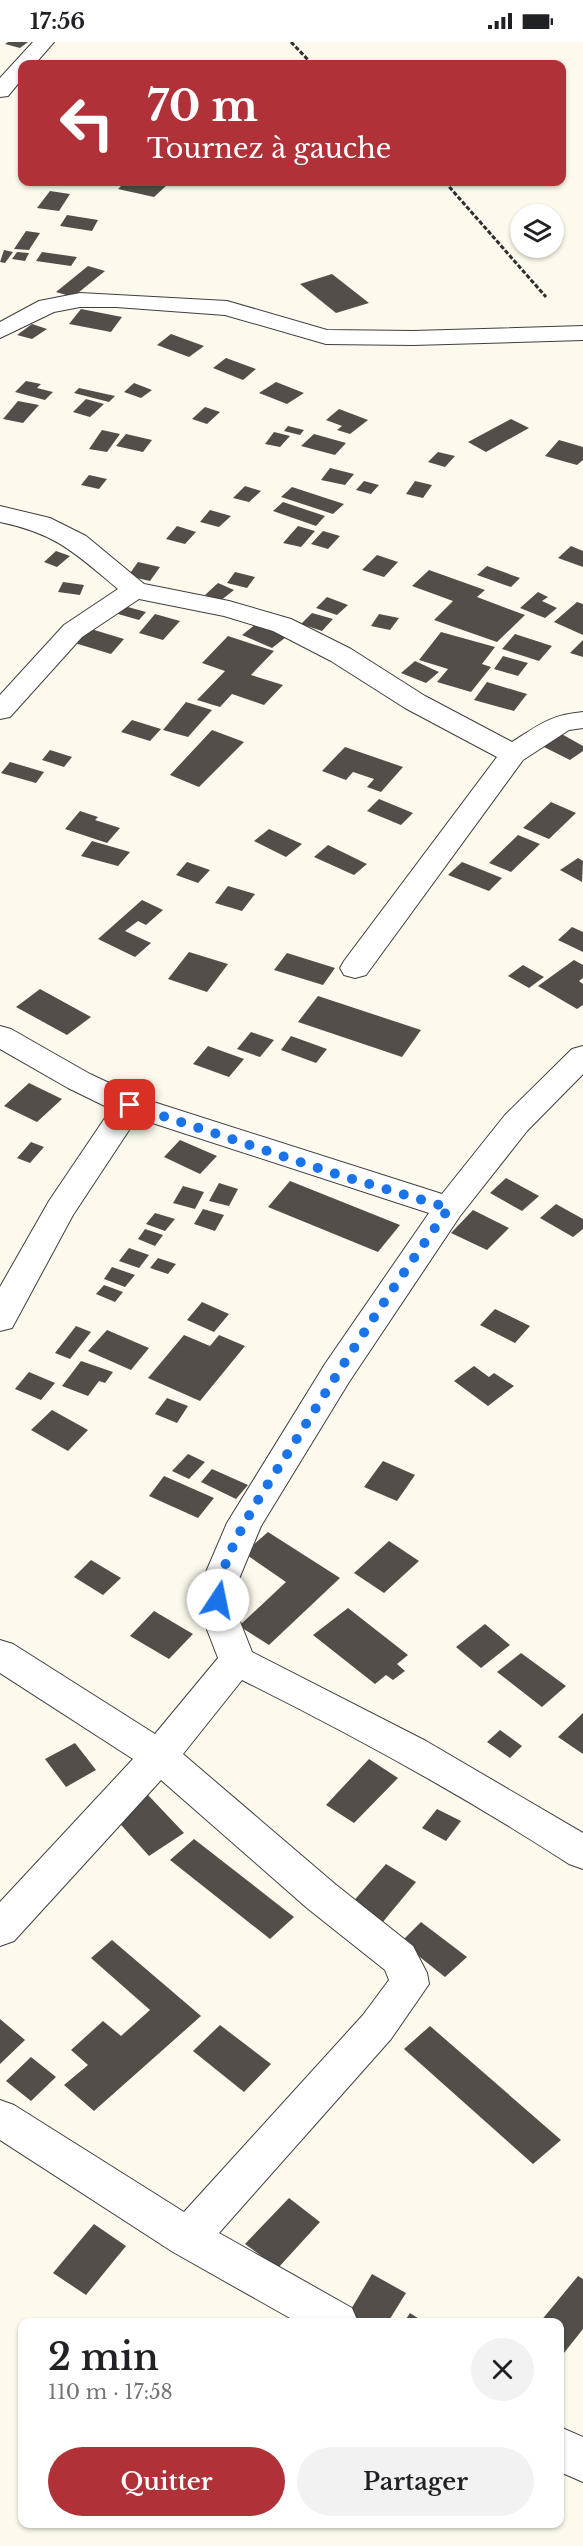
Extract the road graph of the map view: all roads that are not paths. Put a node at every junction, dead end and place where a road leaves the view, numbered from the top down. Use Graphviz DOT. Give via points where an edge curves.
graph roads {
  1 [pos="44,42"];
  2 [pos="28,60"];
  3 [pos="18,71"];
  4 [pos="0,91"];
  5 [pos="0,331"];
  6 [pos="581,333"];
  7 [pos="0,514"];
  8 [pos="135,590"];
  9 [pos="0,711"];
  10 [pos="581,717"];
  11 [pos="513,754"];
  12 [pos="355,968"];
  13 [pos="0,1036"];
  14 [pos="583,1056"];
  15 [pos="130,1105"];
  16 [pos="449,1208"];
  17 [pos="0,1319"];
  18 [pos="0,1654"];
  19 [pos="237,1661"];
  20 [pos="159,1756"];
  21 [pos="578,1843"];
  22 [pos="0,1929"];
  23 [pos="0,2118"];
  24 [pos="188,2238"];
  25 [pos="330,2318"];
  26 [pos="564,2450"];
  27 [pos="583,2461"];
  1 -- 2 [label="street"];
  3 -- 4 [label="street"];
  5 -- 6 [label="street" via="47,306 116,300 227,308 326,337"];
  7 -- 8 [label="street" via="42,523 77,542"];
  8 -- 9 [label="street" via="73,631"];
  8 -- 11 [label="street" via="229,609 282,625"];
  10 -- 11 [label="street" via="562,722"];
  11 -- 12 [label="street"];
  13 -- 15 [label="street"];
  14 -- 16 [label="street" via="516,1123"];
  15 -- 16 [label="street"];
  15 -- 17 [label="street" via="88,1161 38,1242"];
  16 -- 19 [label="street" via="343,1364 245,1523 218,1586 219,1614"];
  18 -- 20 [label="street"];
  19 -- 20 [label="street"];
  19 -- 21 [label="street" via="326,1705"];
  20 -- 22 [label="street"];
  20 -- 24 [label="street" via="399,1958 409,1984 376,2027"];
  23 -- 24 [label="street"];
  24 -- 25 [label="street"];
  26 -- 27 [label="street"];
}
